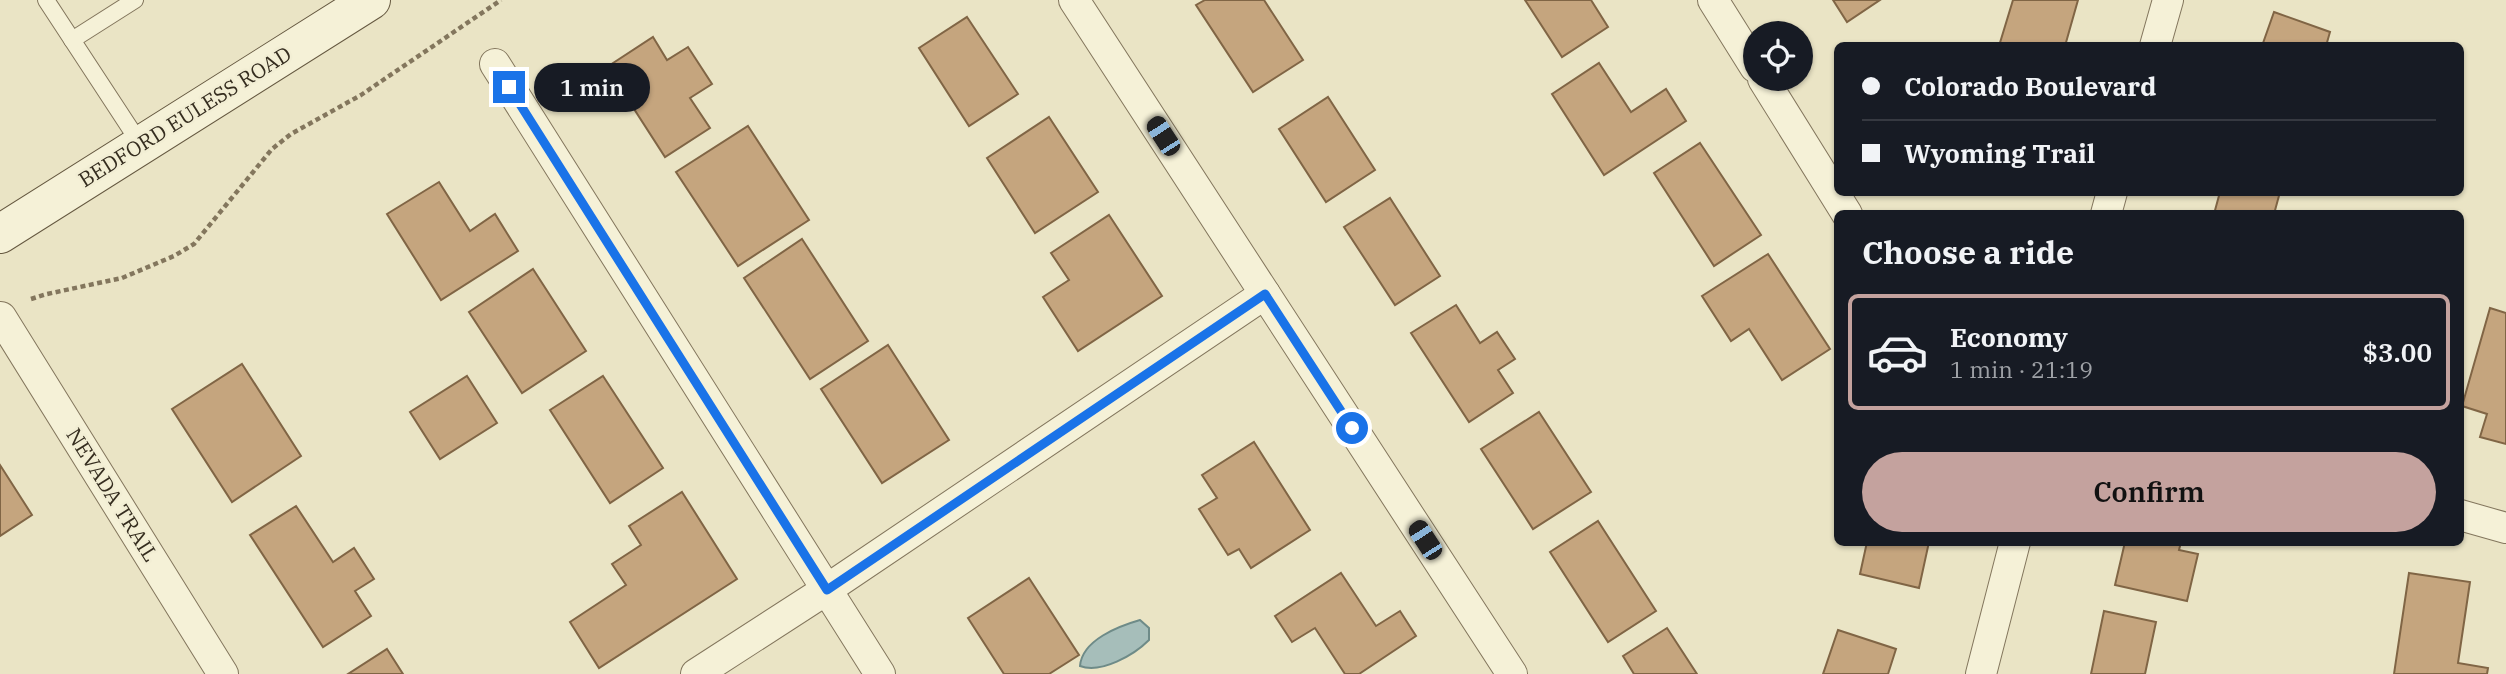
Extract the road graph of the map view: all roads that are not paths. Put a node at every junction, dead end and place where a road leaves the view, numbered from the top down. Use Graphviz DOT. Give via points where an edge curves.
graph roads {
  1 [pos="46,0"];
  2 [pos="135,0"];
  3 [pos="370,0"];
  4 [pos="1074,0"];
  5 [pos="1713,0"];
  6 [pos="2168,0"];
  7 [pos="72,40"];
  8 [pos="2156,42"];
  9 [pos="1743,48"];
  10 [pos="495,64"];
  11 [pos="1770,91"];
  12 [pos="141,145"];
  13 [pos="1834,193"];
  14 [pos="0,234"];
  15 [pos="1265,294"];
  16 [pos="1,317"];
  17 [pos="2464,516"];
  18 [pos="2506,528"];
  19 [pos="2014,546"];
  20 [pos="827,590"];
  21 [pos="223,674"];
  22 [pos="696,674"];
  23 [pos="880,674"];
  24 [pos="1512,674"];
  25 [pos="1981,674"];
  1 -- 7 [label="lane"];
  2 -- 7 [label="lane"];
  3 -- 12 [label="main road, BEDFORD EULESS ROAD"];
  4 -- 15 [label="street"];
  5 -- 9 [label="street"];
  6 -- 8 [label="street"];
  7 -- 12 [label="lane"];
  10 -- 20 [label="street"];
  11 -- 13 [label="street"];
  12 -- 14 [label="main road, BEDFORD EULESS ROAD"];
  15 -- 20 [label="street"];
  15 -- 24 [label="street"];
  16 -- 21 [label="street, NEVADA TRAIL"];
  17 -- 18 [label="street"];
  19 -- 25 [label="street"];
  20 -- 22 [label="street"];
  20 -- 23 [label="street"];
}
